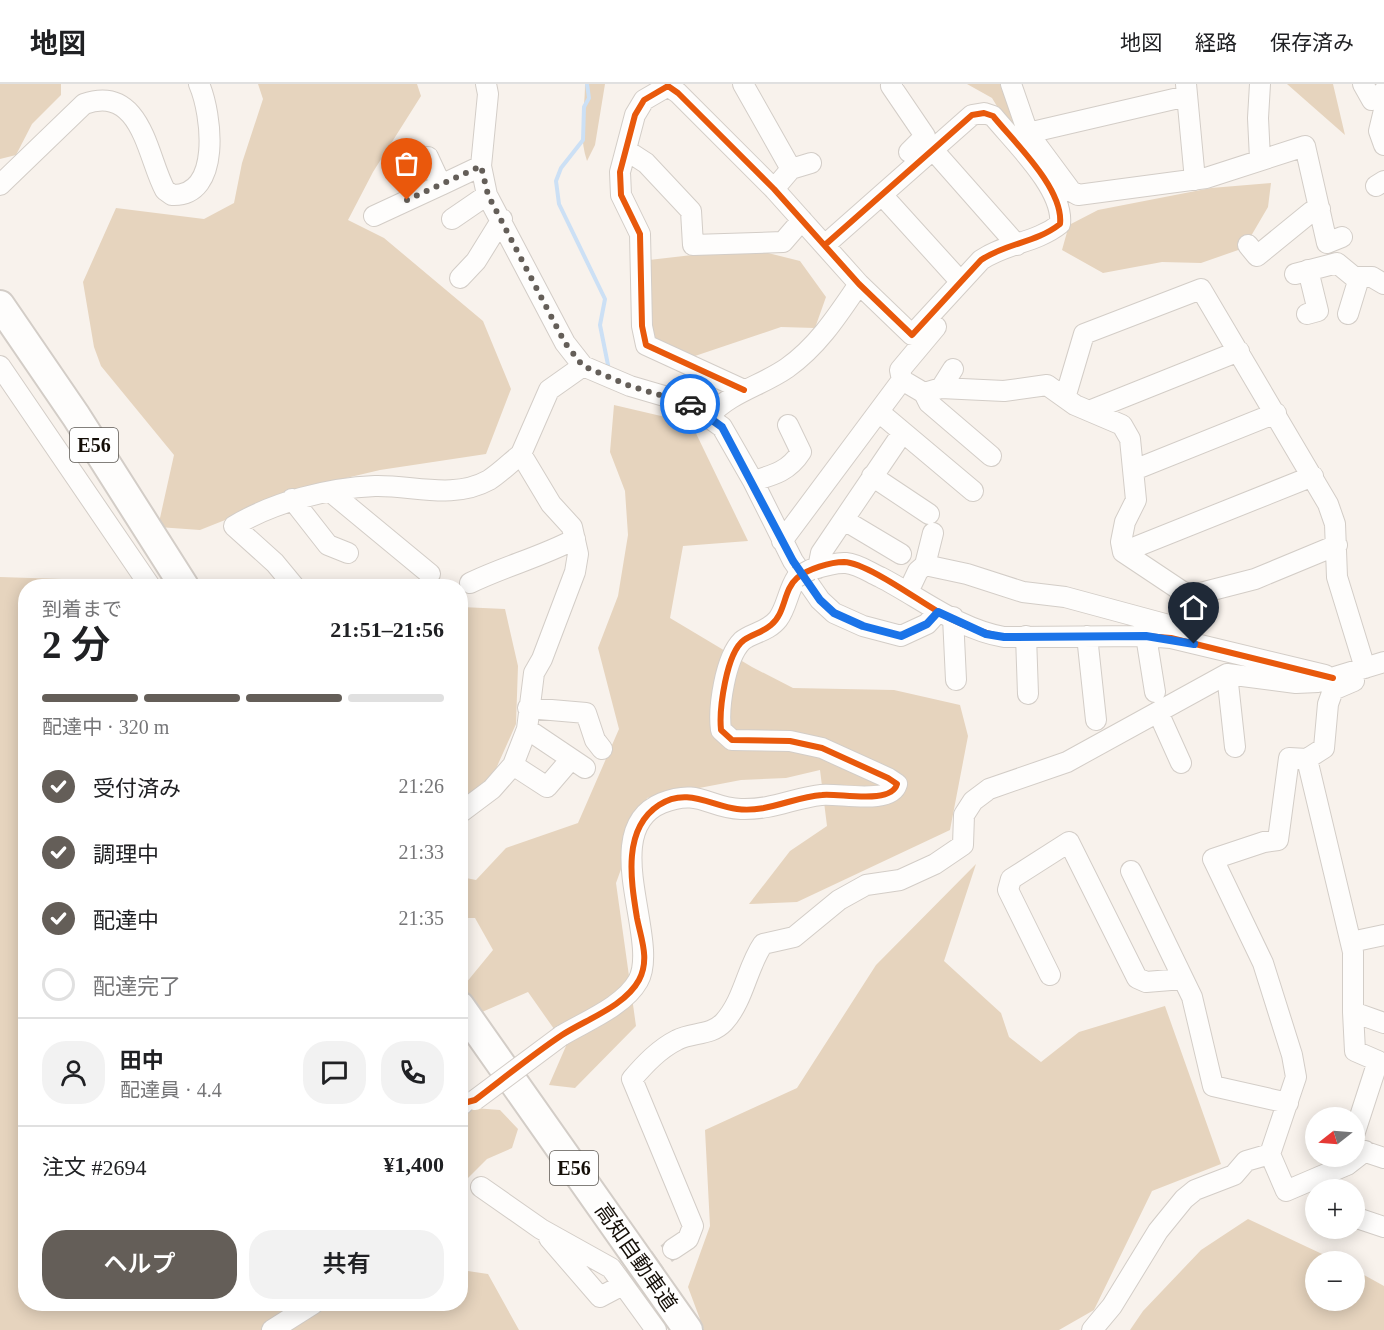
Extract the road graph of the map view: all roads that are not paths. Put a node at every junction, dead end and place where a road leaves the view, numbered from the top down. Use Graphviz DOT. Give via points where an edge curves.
graph roads {
  1 [pos="199,84"];
  2 [pos="486,84"];
  3 [pos="743,84"];
  4 [pos="892,84"];
  5 [pos="1011,84"];
  6 [pos="1260,84"];
  7 [pos="1363,84"];
  8 [pos="668,85"];
  9 [pos="1186,90"];
  10 [pos="1384,91"];
  11 [pos="642,92"];
  12 [pos="1384,110"];
  13 [pos="1028,133"];
  14 [pos="1384,145"];
  15 [pos="626,150"];
  16 [pos="934,151"];
  17 [pos="909,152"];
  18 [pos="428,157"];
  19 [pos="1260,159"];
  20 [pos="811,163"];
  21 [pos="481,166"];
  22 [pos="791,169"];
  23 [pos="1195,180"];
  24 [pos="0,185"];
  25 [pos="441,185"];
  26 [pos="774,189"];
  27 [pos="488,195"];
  28 [pos="882,195"];
  29 [pos="1320,209"];
  30 [pos="374,216"];
  31 [pos="452,219"];
  32 [pos="502,219"];
  33 [pos="802,220"];
  34 [pos="1342,237"];
  35 [pos="826,244"];
  36 [pos="1017,245"];
  37 [pos="1248,245"];
  38 [pos="460,278"];
  39 [pos="1359,278"];
  40 [pos="960,281"];
  41 [pos="859,284"];
  42 [pos="1384,284"];
  43 [pos="0,304"];
  44 [pos="955,306"];
  45 [pos="1307,314"];
  46 [pos="1348,314"];
  47 [pos="0,327"];
  48 [pos="1239,351"];
  49 [pos="0,366"];
  50 [pos="583,366"];
  51 [pos="953,369"];
  52 [pos="903,380"];
  53 [pos="744,390"];
  54 [pos="933,391"];
  55 [pos="1065,398"];
  56 [pos="1089,411"];
  57 [pos="879,412"];
  58 [pos="1276,413"];
  59 [pos="709,416"];
  60 [pos="788,425"];
  61 [pos="903,432"];
  62 [pos="521,454"];
  63 [pos="991,456"];
  64 [pos="1134,470"];
  65 [pos="872,476"];
  66 [pos="1313,476"];
  67 [pos="753,481"];
  68 [pos="973,491"];
  69 [pos="332,493"];
  70 [pos="292,500"];
  71 [pos="844,520"];
  72 [pos="575,539"];
  73 [pos="782,541"];
  74 [pos="1337,545"];
  75 [pos="1123,552"];
  76 [pos="348,553"];
  77 [pos="901,554"];
  78 [pos="925,565"];
  79 [pos="808,572"];
  80 [pos="430,574"];
  81 [pos="145,579"];
  82 [pos="165,579"];
  83 [pos="180,579"];
  84 [pos="288,579"];
  85 [pos="470,583"];
  86 [pos="908,592"];
  87 [pos="1189,596"];
  88 [pos="946,615"];
  89 [pos="1174,633"];
  90 [pos="1026,636"];
  91 [pos="1087,636"];
  92 [pos="1146,636"];
  93 [pos="1376,665"];
  94 [pos="1227,674"];
  95 [pos="1333,678"];
  96 [pos="956,680"];
  97 [pos="1155,692"];
  98 [pos="1028,694"];
  99 [pos="528,708"];
  100 [pos="1158,712"];
  101 [pos="1096,720"];
  102 [pos="527,729"];
  103 [pos="1235,747"];
  104 [pos="602,749"];
  105 [pos="1307,759"];
  106 [pos="1181,763"];
  107 [pos="513,765"];
  108 [pos="468,807"];
  109 [pos="1131,871"];
  110 [pos="1384,935"];
  111 [pos="1351,942"];
  112 [pos="1050,975"];
  113 [pos="1183,979"];
  114 [pos="1353,1012"];
  115 [pos="468,1017"];
  116 [pos="1384,1023"];
  117 [pos="468,1036"];
  118 [pos="1378,1088"];
  119 [pos="468,1100"];
  120 [pos="1288,1103"];
  121 [pos="1365,1125"];
  122 [pos="1365,1148"];
  123 [pos="1270,1154"];
  124 [pos="1384,1158"];
  125 [pos="1342,1167"];
  126 [pos="1324,1179"];
  127 [pos="1305,1187"];
  128 [pos="481,1188"];
  129 [pos="1365,1221"];
  130 [pos="1384,1227"];
  131 [pos="541,1229"];
  132 [pos="673,1249"];
  133 [pos="617,1288"];
  134 [pos="302,1311"];
  135 [pos="272,1330"];
  136 [pos="656,1330"];
  137 [pos="675,1330"];
  138 [pos="688,1330"];
  139 [pos="1092,1330"];
  1 -- 24 [label="street" via="207,117 208,160 200,182 189,193 172,195 165,190 138,121 124,106 108,99 84,104"];
  2 -- 21 [label="street"];
  3 -- 22 [label="street"];
  4 -- 17 [label="street" via="925,136"];
  5 -- 13 [label="street"];
  6 -- 19 [label="street"];
  7 -- 10 [label="street" via="1372,100"];
  8 -- 11 [label="street"];
  8 -- 26 [label="street"];
  9 -- 13 [label="street"];
  9 -- 23 [label="street"];
  11 -- 15 [label="street"];
  12 -- 14 [label="street" via="1379,131"];
  13 -- 23 [label="street" via="1078,195"];
  15 -- 33 [label="street" via="646,163 691,211 693,245 783,242"];
  15 -- 53 [label="street" via="620,172 621,195 640,234 646,345"];
  16 -- 28 [label="street"];
  16 -- 36 [label="street"];
  16 -- 36 [label="street" via="972,115 993,116 1054,192 1061,213 1060,224 1049,233"];
  18 -- 25 [label="street"];
  19 -- 23 [label="street"];
  19 -- 29 [label="street" via="1305,146"];
  20 -- 22 [label="street"];
  21 -- 25 [label="street"];
  21 -- 27 [label="street"];
  22 -- 26 [label="street"];
  25 -- 30 [label="street"];
  26 -- 33 [label="street"];
  27 -- 31 [label="street"];
  27 -- 32 [label="street"];
  28 -- 35 [label="street"];
  28 -- 40 [label="street"];
  29 -- 34 [label="street" via="1327,243"];
  29 -- 37 [label="street" via="1257,256"];
  32 -- 38 [label="street" via="476,261"];
  32 -- 50 [label="street" via="565,343"];
  33 -- 35 [label="street"];
  35 -- 41 [label="street"];
  36 -- 40 [label="street" via="994,251"];
  39 -- 42 [label="street" via="1372,277"];
  39 -- 45 [label="street" via="1337,263 1301,272 1318,311"];
  39 -- 46 [label="street"];
  40 -- 41 [label="street" via="912,335"];
  41 -- 53 [label="street" via="825,334 787,368"];
  43 -- 83 [label="highway, E56"];
  44 -- 52 [label="street" via="905,362 900,370"];
  47 -- 82 [label="highway, E56"];
  48 -- 55 [label="street" via="1201,289 1084,334"];
  48 -- 56 [label="street"];
  48 -- 58 [label="street"];
  49 -- 81 [label="street"];
  50 -- 59 [label="street" via="630,386 688,403"];
  50 -- 62 [label="street" via="549,390"];
  51 -- 54 [label="street"];
  52 -- 54 [label="street"];
  52 -- 57 [label="street"];
  53 -- 59 [label="street" via="721,403"];
  54 -- 55 [label="street" via="1004,391 1047,385"];
  54 -- 63 [label="street" via="929,403"];
  55 -- 56 [label="street"];
  56 -- 64 [label="street" via="1122,425 1130,439"];
  57 -- 61 [label="street"];
  57 -- 73 [label="street"];
  58 -- 64 [label="street"];
  58 -- 66 [label="street"];
  59 -- 67 [label="street" via="722,427"];
  60 -- 67 [label="street" via="801,452 793,465"];
  61 -- 65 [label="street"];
  61 -- 68 [label="street"];
  62 -- 69 [label="street" via="488,480 449,492 375,486"];
  62 -- 72 [label="street" via="551,504 572,527"];
  64 -- 75 [label="street" via="1136,500 1120,542"];
  65 -- 71 [label="street"];
  65 -- 78 [label="street" via="931,523"];
  66 -- 74 [label="street" via="1328,504"];
  66 -- 75 [label="street"];
  67 -- 73 [label="street"];
  69 -- 70 [label="street"];
  69 -- 80 [label="street"];
  70 -- 76 [label="street" via="328,545"];
  70 -- 84 [label="street" via="259,511 234,526"];
  71 -- 77 [label="street"];
  71 -- 79 [label="street"];
  72 -- 85 [label="street"];
  72 -- 99 [label="street" via="575,572 534,673"];
  73 -- 88 [label="street" via="820,600 834,613 901,636"];
  74 -- 87 [label="street" via="1255,579"];
  74 -- 93 [label="street" via="1337,578"];
  75 -- 87 [label="street"];
  78 -- 86 [label="street"];
  78 -- 89 [label="street" via="1023,592 1065,597"];
  79 -- 86 [label="street" via="844,562"];
  79 -- 119 [label="street, bridge" via="789,589 778,619 760,634 743,641 718,710 721,730 732,740 790,741 822,748 888,778 897,784 895,791 822,795 766,809 737,809 694,796 659,804 640,822 633,842 631,877 644,950 644,966 638,981 626,996"];
  86 -- 88 [label="street"];
  87 -- 89 [label="street"];
  88 -- 90 [label="street" via="986,634"];
  88 -- 96 [label="street"];
  89 -- 92 [label="street"];
  89 -- 95 [label="street"];
  90 -- 91 [label="street"];
  90 -- 98 [label="street"];
  91 -- 92 [label="street"];
  91 -- 101 [label="street"];
  92 -- 97 [label="street"];
  93 -- 95 [label="street"];
  93 -- 105 [label="street" via="1380,672 1333,690 1324,748"];
  94 -- 95 [label="street" via="1296,683"];
  94 -- 100 [label="street"];
  94 -- 103 [label="street"];
  99 -- 102 [label="street"];
  99 -- 104 [label="street" via="586,713"];
  100 -- 106 [label="street"];
  100 -- 132 [label="street" via="1066,762 989,789 973,801 964,815 963,844 935,864 900,880 866,885 839,900 794,937 763,944 724,1022 714,1030 678,1039 650,1058 632,1079 693,1226 688,1239"];
  102 -- 107 [label="street"];
  102 -- 107 [label="street" via="578,763 547,787"];
  105 -- 111 [label="street"];
  105 -- 120 [label="street" via="1289,758 1278,840 1213,859 1263,963 1292,1055 1296,1077"];
  107 -- 108 [label="street" via="492,789"];
  109 -- 113 [label="street"];
  110 -- 111 [label="street"];
  111 -- 114 [label="street"];
  112 -- 113 [label="street" via="1008,890 1011,879 1069,842 1137,978 1146,982"];
  113 -- 120 [label="street" via="1192,997 1213,1086"];
  114 -- 116 [label="street"];
  114 -- 118 [label="street" via="1355,1051 1378,1061"];
  115 -- 138 [label="highway, 高知自動車道 / E56"];
  117 -- 137 [label="highway, 高知自動車道 / E56"];
  118 -- 121 [label="street"];
  120 -- 123 [label="street"];
  122 -- 124 [label="street"];
  123 -- 127 [label="street" via="1286,1191"];
  123 -- 139 [label="street" via="1246,1161 1234,1174 1195,1190 1184,1199"];
  125 -- 126 [label="street"];
  128 -- 131 [label="street"];
  129 -- 130 [label="street"];
  131 -- 133 [label="street" via="600,1297"];
  131 -- 136 [label="street" via="611,1268"];
  134 -- 135 [label="street"];
}
